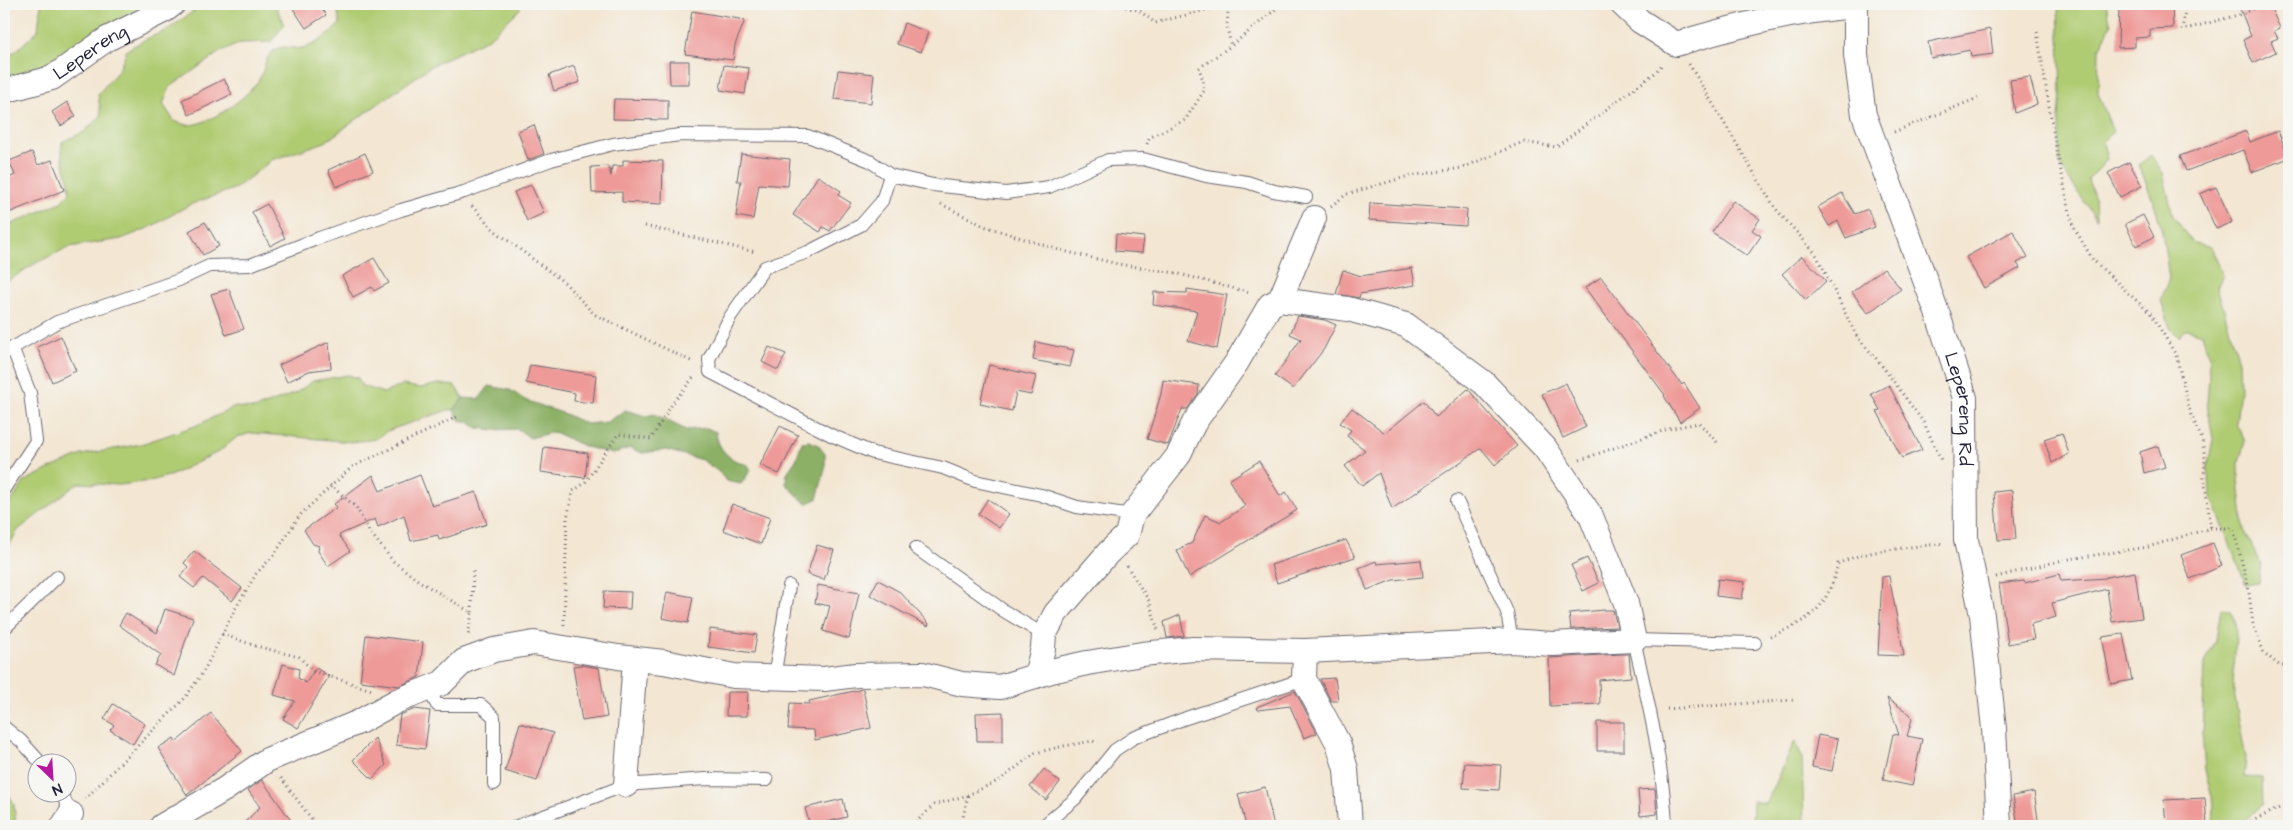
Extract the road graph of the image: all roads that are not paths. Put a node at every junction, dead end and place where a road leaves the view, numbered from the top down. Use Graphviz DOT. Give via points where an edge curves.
graph roads {
  1 [pos="172,4"];
  2 [pos="1622,4"];
  3 [pos="1856,5"];
  4 [pos="4,91"];
  5 [pos="890,175"];
  6 [pos="1310,208"];
  7 [pos="1275,302"];
  8 [pos="8,350"];
  9 [pos="4,489"];
  10 [pos="1457,500"];
  11 [pos="1132,514"];
  12 [pos="916,548"];
  13 [pos="58,577"];
  14 [pos="789,586"];
  15 [pos="4,629"];
  16 [pos="1044,635"];
  17 [pos="1512,640"];
  18 [pos="1634,640"];
  19 [pos="1755,642"];
  20 [pos="1305,651"];
  21 [pos="635,659"];
  22 [pos="1036,676"];
  23 [pos="774,678"];
  24 [pos="1304,679"];
  25 [pos="428,689"];
  26 [pos="4,727"];
  27 [pos="31,752"];
  28 [pos="768,780"];
  29 [pos="494,784"];
  30 [pos="626,786"];
  31 [pos="63,802"];
  32 [pos="67,820"];
  33 [pos="162,826"];
  34 [pos="517,826"];
  35 [pos="1043,826"];
  36 [pos="1350,826"];
  37 [pos="1666,826"];
  38 [pos="1999,826"];
  1 -- 4 [label="street, Lepereng" via="107,39 52,78"];
  2 -- 3 [label="street" via="1640,21 1676,44 1811,10"];
  3 -- 38 [label="street, Lepereng Rd" via="1856,55 1864,115 1965,398 1966,540 1982,615 1994,729"];
  5 -- 6 [label="lane" via="933,185 1006,193 1049,187 1108,160 1143,159 1206,176 1247,182"];
  5 -- 8 [label="lane" via="870,161 808,136 680,136 613,144 560,157 464,192 328,235 250,265 209,266 179,280 57,322"];
  5 -- 11 [label="lane" via="882,201 861,226 808,252 765,267 730,317 705,369 873,453 944,468 975,481 1041,495 1077,507"];
  6 -- 7 [label="street"];
  7 -- 11 [label="street" via="1238,362 1194,423 1178,456"];
  7 -- 18 [label="street" via="1348,309 1406,324 1484,383 1545,448 1591,516 1626,603"];
  8 -- 9 [label="lane" via="30,393 36,441"];
  10 -- 17 [label="lane" via="1507,612"];
  11 -- 16 [label="street" via="1127,535 1056,613"];
  12 -- 16 [label="lane" via="1004,611"];
  13 -- 15 [label="lane"];
  14 -- 23 [label="lane"];
  16 -- 22 [label="street"];
  17 -- 18 [label="street" via="1552,644"];
  17 -- 20 [label="street"];
  18 -- 19 [label="lane"];
  18 -- 37 [label="lane" via="1650,710 1665,800"];
  20 -- 22 [label="street" via="1193,649 1087,663"];
  20 -- 24 [label="street"];
  21 -- 23 [label="street" via="734,676"];
  21 -- 25 [label="street" via="534,643 494,650 464,661 442,683"];
  21 -- 30 [label="street"];
  22 -- 23 [label="street" via="1000,687 962,684 923,674"];
  24 -- 35 [label="lane" via="1134,738 1115,750 1076,799"];
  24 -- 36 [label="street" via="1338,743 1346,769"];
  25 -- 29 [label="lane" via="437,705 481,705 494,717"];
  25 -- 33 [label="street" via="267,760"];
  26 -- 27 [label="lane"];
  28 -- 30 [label="lane" via="705,779"];
  30 -- 34 [label="lane"];
  31 -- 32 [label="lane"];
}
